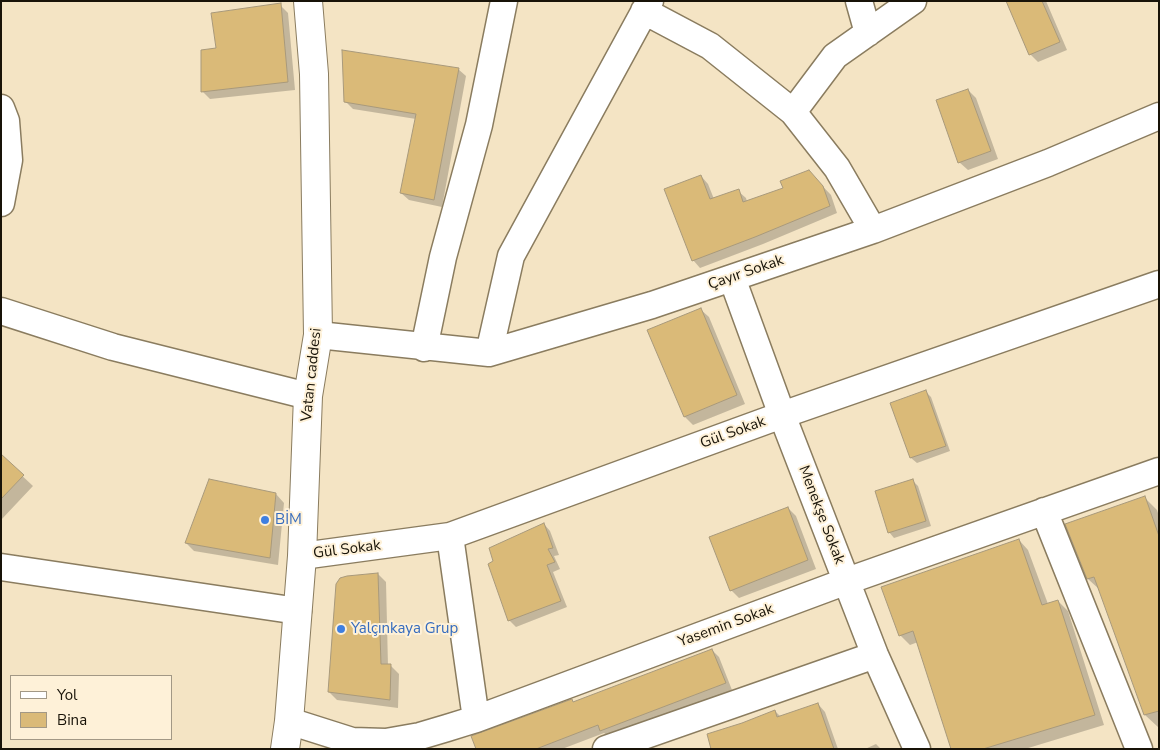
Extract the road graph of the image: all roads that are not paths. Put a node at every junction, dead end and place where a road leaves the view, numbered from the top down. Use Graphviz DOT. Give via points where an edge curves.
graph roads {
  1 [pos="308,1"];
  2 [pos="504,1"];
  3 [pos="859,1"];
  4 [pos="914,1"];
  5 [pos="647,6"];
  6 [pos="868,33"];
  7 [pos="1,108"];
  8 [pos="793,112"];
  9 [pos="1159,116"];
  10 [pos="1,203"];
  11 [pos="873,230"];
  12 [pos="732,278"];
  13 [pos="1159,284"];
  14 [pos="1,312"];
  15 [pos="318,335"];
  16 [pos="424,348"];
  17 [pos="489,353"];
  18 [pos="308,396"];
  19 [pos="782,415"];
  20 [pos="1159,471"];
  21 [pos="1044,511"];
  22 [pos="450,536"];
  23 [pos="302,556"];
  24 [pos="1,566"];
  25 [pos="847,581"];
  26 [pos="298,611"];
  27 [pos="875,655"];
  28 [pos="476,719"];
  29 [pos="289,721"];
  30 [pos="451,738"];
  31 [pos="285,749"];
  32 [pos="606,749"];
  33 [pos="917,749"];
  34 [pos="1139,749"];
  1 -- 15 [label="street, Vatan caddesi" via="314,74"];
  2 -- 16 [label="street" via="479,125 443,257"];
  3 -- 6 [label="street"];
  4 -- 6 [label="street"];
  5 -- 8 [label="street" via="710,46"];
  5 -- 17 [label="street" via="511,256"];
  6 -- 8 [label="street" via="835,56"];
  7 -- 10 [label="street" via="6,120 9,160"];
  8 -- 11 [label="street" via="837,168"];
  9 -- 11 [label="street, Çayır Sokak" via="1048,163"];
  11 -- 12 [label="street, Çayır Sokak"];
  12 -- 17 [label="street, Çayır Sokak"];
  12 -- 19 [label="street, Menekşe Sokak"];
  13 -- 19 [label="street, Gül Sokak"];
  14 -- 18 [label="street" via="113,347"];
  15 -- 16 [label="street, Çayır Sokak"];
  15 -- 18 [label="street, Vatan caddesi"];
  16 -- 17 [label="street, Çayır Sokak"];
  18 -- 23 [label="street, Vatan caddesi"];
  19 -- 22 [label="street, Gül Sokak"];
  19 -- 25 [label="street, Menekşe Sokak"];
  20 -- 21 [label="street, Yasemin Sokak"];
  21 -- 25 [label="street, Yasemin Sokak"];
  21 -- 34 [label="street"];
  22 -- 23 [label="street, Gül Sokak"];
  22 -- 28 [label="street"];
  23 -- 26 [label="street, Vatan caddesi"];
  24 -- 26 [label="street"];
  25 -- 27 [label="street, Menekşe Sokak"];
  25 -- 28 [label="street, Yasemin Sokak"];
  26 -- 29 [label="street, Vatan caddesi"];
  27 -- 32 [label="street"];
  27 -- 33 [label="street, Menekşe Sokak"];
  28 -- 30 [label="street, Yasemin Sokak"];
  29 -- 30 [label="street, Yasemin Sokak" via="352,742 386,742 420,736"];
  29 -- 31 [label="street, Vatan caddesi"];
}
